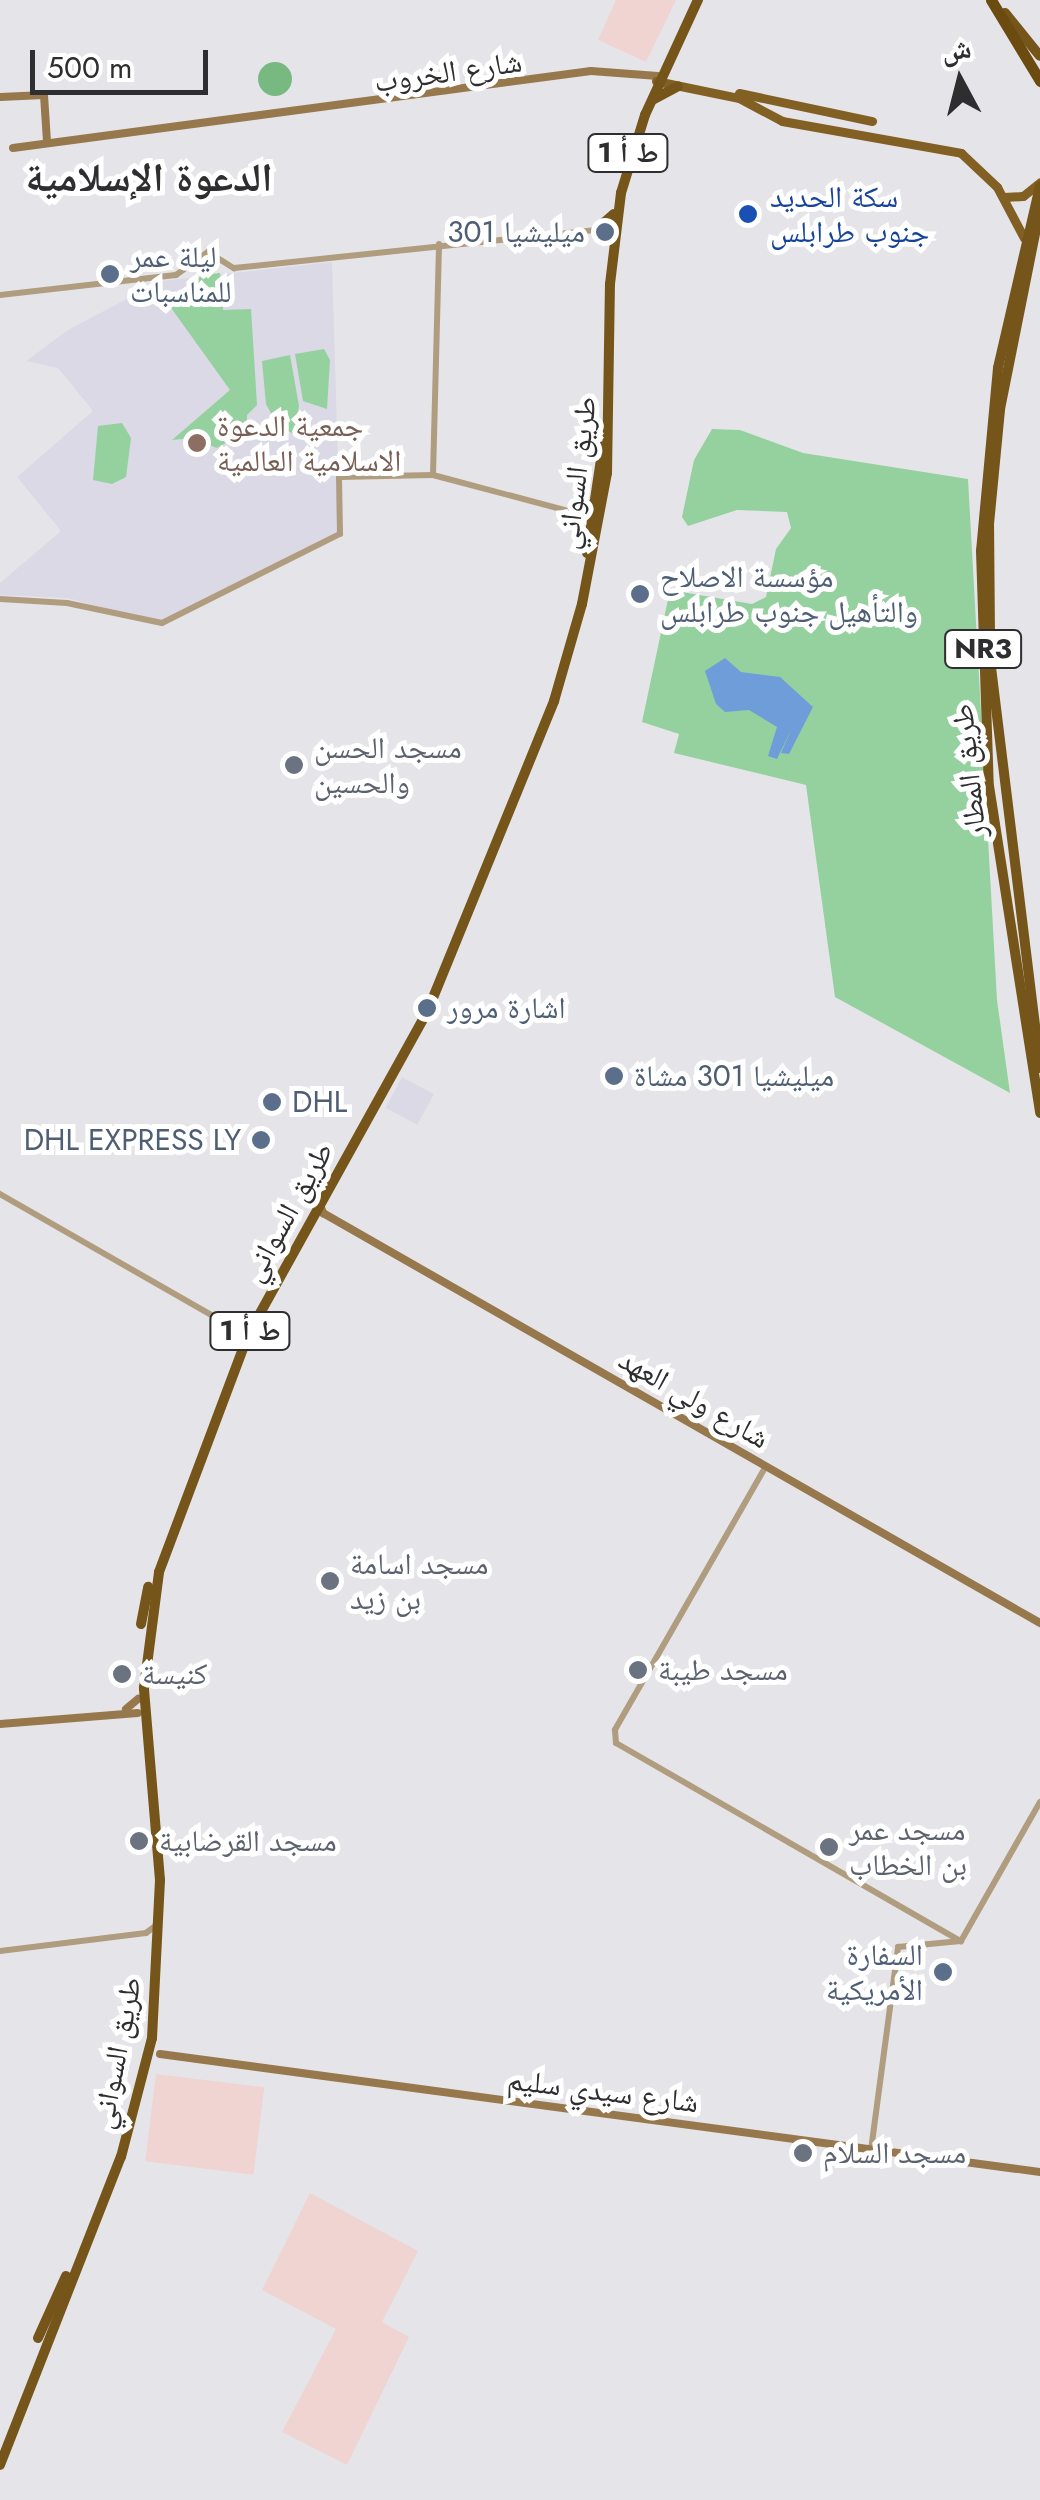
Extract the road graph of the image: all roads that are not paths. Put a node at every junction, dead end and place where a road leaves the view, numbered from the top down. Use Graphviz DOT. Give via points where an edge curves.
graph roads {
  1 [pos="696,0"];
  2 [pos="993,0"];
  3 [pos="1035,60"];
  4 [pos="587,74"];
  5 [pos="662,78"];
  6 [pos="1040,80"];
  7 [pos="718,91"];
  8 [pos="0,98"];
  9 [pos="650,103"];
  10 [pos="872,121"];
  11 [pos="47,142"];
  12 [pos="631,148"];
  13 [pos="1040,184"];
  14 [pos="1004,197"];
  15 [pos="1040,209"];
  16 [pos="614,214"];
  17 [pos="599,227"];
  18 [pos="612,231"];
  19 [pos="1024,238"];
  20 [pos="439,244"];
  21 [pos="1040,247"];
  22 [pos="0,296"];
  23 [pos="1012,334"];
  24 [pos="433,476"];
  25 [pos="598,504"];
  26 [pos="590,518"];
  27 [pos="593,534"];
  28 [pos="0,599"];
  29 [pos="991,668"];
  30 [pos="985,682"];
  31 [pos="426,1006"];
  32 [pos="1040,1068"];
  33 [pos="1040,1113"];
  34 [pos="0,1194"];
  35 [pos="320,1212"];
  36 [pos="242,1332"];
  37 [pos="766,1466"];
  38 [pos="1040,1623"];
  39 [pos="138,1699"];
  40 [pos="126,1709"];
  41 [pos="138,1712"];
  42 [pos="0,1724"];
  43 [pos="1040,1802"];
  44 [pos="151,1932"];
  45 [pos="961,1941"];
  46 [pos="0,1951"];
  47 [pos="152,2038"];
  48 [pos="160,2054"];
  49 [pos="145,2070"];
  50 [pos="871,2150"];
  51 [pos="112,2169"];
  52 [pos="1040,2172"];
  53 [pos="0,2447"];
  54 [pos="0,2465"];
  1 -- 5 [label="highway, طريق السواني / ط أ 1"];
  2 -- 3 [label="highway"];
  3 -- 6 [label="highway"];
  4 -- 5 [label="main road, شارع الخروب" via="627,71"];
  4 -- 11 [label="main road, شارع الخروب"];
  4 -- 11 [label="main road, شارع الخروب" via="13,148"];
  5 -- 7 [label="main road"];
  5 -- 9 [label="highway"];
  5 -- 9 [label="highway, طريق السواني / ط أ 1"];
  5 -- 12 [label="highway, طريق السواني / ط أ 1"];
  7 -- 10 [label="main road"];
  7 -- 14 [label="main road" via="782,121 961,153"];
  8 -- 11 [label="main road" via="43,94"];
  9 -- 12 [label="highway, طريق السواني / ط أ 1"];
  12 -- 16 [label="highway, طريق السواني / ط أ 1"];
  12 -- 18 [label="highway, طريق السواني / ط أ 1"];
  13 -- 14 [label="main road" via="1023,196"];
  13 -- 19 [label="highway, طريق المطار / NR3"];
  14 -- 19 [label="main road"];
  15 -- 23 [label="highway, طريق المطار / NR3"];
  16 -- 17 [label="highway"];
  16 -- 18 [label="highway, طريق السواني / ط أ 1"];
  17 -- 18 [label="highway"];
  17 -- 20 [label="street"];
  18 -- 25 [label="highway, طريق السواني / ط أ 1"];
  19 -- 30 [label="highway, طريق المطار / NR3" via="986,468"];
  20 -- 22 [label="street" via="226,269 205,252 176,275"];
  20 -- 24 [label="street"];
  21 -- 23 [label="main road"];
  23 -- 29 [label="highway, طريق المطار / NR3" via="990,513"];
  24 -- 26 [label="street"];
  24 -- 28 [label="street" via="339,477 337,536 162,623 68,604"];
  25 -- 26 [label="highway, طريق السواني / ط أ 1"];
  25 -- 27 [label="highway" via="609,523"];
  26 -- 27 [label="highway, طريق السواني / ط أ 1"];
  27 -- 31 [label="highway, طريق السواني / ط أ 1" via="548,700"];
  29 -- 30 [label="highway" via="998,800"];
  29 -- 32 [label="highway, طريق المطار / NR3"];
  30 -- 33 [label="highway, طريق المطار / NR3" via="989,786"];
  31 -- 35 [label="highway, طريق السواني / ط أ 1"];
  31 -- 36 [label="highway, طريق السواني / ط أ 1"];
  34 -- 36 [label="street"];
  35 -- 37 [label="main road, شارع ولي العهد"];
  35 -- 47 [label="highway, طريق السواني / ط أ 1" via="222,1396 150,1609 144,1688 160,1940"];
  36 -- 39 [label="highway, طريق السواني / ط أ 1" via="150,1578"];
  37 -- 38 [label="main road, شارع ولي العهد"];
  37 -- 45 [label="street" via="614,1740"];
  39 -- 40 [label="main road"];
  39 -- 41 [label="highway, طريق السواني / ط أ 1"];
  40 -- 41 [label="main road"];
  40 -- 42 [label="main road"];
  41 -- 44 [label="highway, طريق السواني / ط أ 1"];
  43 -- 45 [label="street"];
  44 -- 46 [label="street"];
  44 -- 51 [label="highway, طريق السواني / ط أ 1" via="148,2030"];
  45 -- 50 [label="street" via="898,1947"];
  47 -- 48 [label="highway"];
  47 -- 49 [label="highway, طريق السواني / ط أ 1"];
  48 -- 49 [label="highway"];
  48 -- 50 [label="main road, شارع سيدي سليم"];
  49 -- 51 [label="highway, طريق السواني / ط أ 1"];
  50 -- 52 [label="main road, شارع سيدي سليم"];
  51 -- 53 [label="highway, طريق السواني / ط أ 1"];
  51 -- 54 [label="highway, طريق السواني / ط أ 1"];
}
